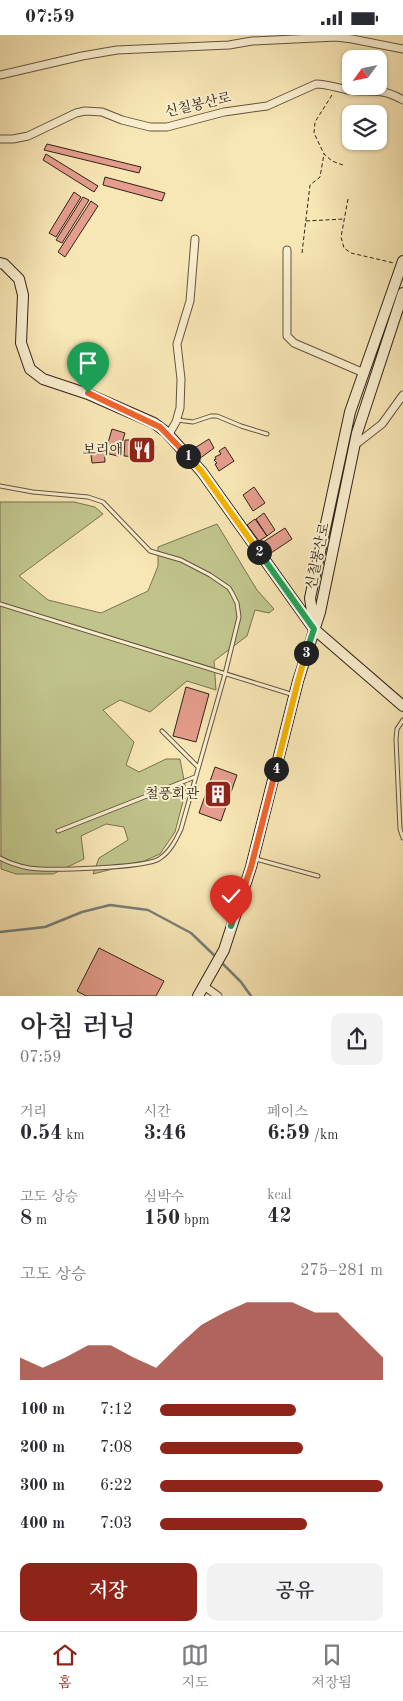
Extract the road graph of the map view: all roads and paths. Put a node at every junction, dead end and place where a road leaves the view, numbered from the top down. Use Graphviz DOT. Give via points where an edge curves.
graph roads {
  1 [pos="304,37"];
  2 [pos="403,49"];
  3 [pos="0,75"];
  4 [pos="336,87"];
  5 [pos="403,99"];
  6 [pos="0,139"];
  7 [pos="324,154"];
  8 [pos="343,165"];
  9 [pos="348,199"];
  10 [pos="344,219"];
  11 [pos="306,221"];
  12 [pos="195,239"];
  13 [pos="287,250"];
  14 [pos="302,253"];
  15 [pos="0,263"];
  16 [pos="402,263"];
  17 [pos="403,293"];
  18 [pos="364,373"];
  19 [pos="403,395"];
  20 [pos="176,420"];
  21 [pos="169,434"];
  22 [pos="267,434"];
  23 [pos="355,445"];
  24 [pos="0,486"];
  25 [pos="0,604"];
  26 [pos="314,629"];
  27 [pos="225,674"];
  28 [pos="294,696"];
  29 [pos="403,706"];
  30 [pos="403,720"];
  31 [pos="162,731"];
  32 [pos="198,768"];
  33 [pos="196,777"];
  34 [pos="58,831"];
  35 [pos="403,838"];
  36 [pos="254,858"];
  37 [pos="0,859"];
  38 [pos="318,875"];
  39 [pos="204,986"];
  40 [pos="198,996"];
  41 [pos="218,996"];
  1 -- 2 [label="street" via="336,37"];
  1 -- 3 [label="street" via="229,45 117,50"];
  4 -- 5 [label="street, 신칠봉산로" via="383,91"];
  4 -- 6 [label="street, 신칠봉산로" via="316,84 267,106 224,112 158,128 102,112 85,111 28,136"];
  4 -- 7 [label="path" via="314,127 315,137"];
  7 -- 8 [label="path"];
  7 -- 11 [label="path" via="320,177 310,185"];
  9 -- 10 [label="path"];
  10 -- 11 [label="path"];
  10 -- 16 [label="path" via="341,237 347,251"];
  11 -- 14 [label="path"];
  12 -- 20 [label="street" via="190,301 177,344 182,394"];
  13 -- 18 [label="street" via="287,336 294,343"];
  15 -- 21 [label="street" via="19,279 23,295 21,343 30,369 43,379 88,393 154,423"];
  16 -- 18 [label="street, 신칠봉산로"];
  17 -- 23 [label="street, 신칠봉산로"];
  18 -- 26 [label="street, 신칠봉산로" via="346,429 310,598"];
  19 -- 23 [label="street" via="382,423"];
  20 -- 21 [label="street"];
  20 -- 22 [label="lane" via="197,421 217,415"];
  21 -- 26 [label="street" via="202,472"];
  23 -- 26 [label="street, 신칠봉산로"];
  24 -- 27 [label="lane" via="88,497 103,502 150,551 181,560 228,588 237,603 239,617"];
  25 -- 27 [label="lane"];
  26 -- 28 [label="street"];
  26 -- 29 [label="street"];
  27 -- 28 [label="lane"];
  27 -- 32 [label="lane"];
  28 -- 36 [label="street"];
  30 -- 35 [label="lane" via="397,729 396,739"];
  31 -- 32 [label="lane"];
  32 -- 33 [label="lane"];
  33 -- 34 [label="lane"];
  33 -- 37 [label="lane" via="175,843 159,859 146,863 53,869 30,868"];
  36 -- 38 [label="lane"];
  36 -- 39 [label="street" via="224,951"];
  39 -- 40 [label="street"];
  39 -- 41 [label="street"];
}
